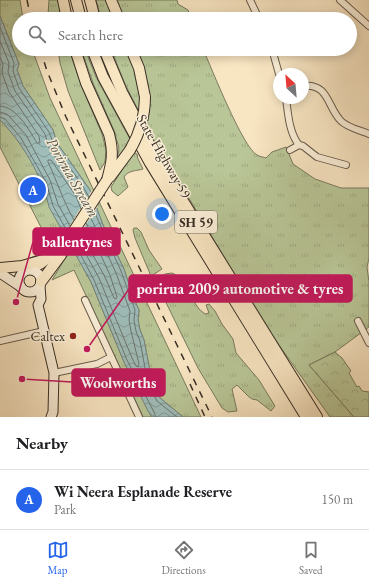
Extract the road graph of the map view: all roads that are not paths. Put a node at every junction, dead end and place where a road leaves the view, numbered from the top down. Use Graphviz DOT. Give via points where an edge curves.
graph roads {
  1 [pos="63,0"];
  2 [pos="76,0"];
  3 [pos="90,0"];
  4 [pos="111,0"];
  5 [pos="250,0"];
  6 [pos="340,0"];
  7 [pos="66,12"];
  8 [pos="80,12"];
  9 [pos="93,12"];
  10 [pos="116,12"];
  11 [pos="256,12"];
  12 [pos="353,12"];
  13 [pos="357,15"];
  14 [pos="369,26"];
  15 [pos="77,56"];
  16 [pos="95,56"];
  17 [pos="107,56"];
  18 [pos="134,56"];
  19 [pos="274,56"];
  20 [pos="277,68"];
  21 [pos="309,86"];
  22 [pos="287,104"];
  23 [pos="369,134"];
  24 [pos="299,145"];
  25 [pos="290,150"];
  26 [pos="346,165"];
  27 [pos="107,180"];
  28 [pos="64,246"];
  29 [pos="44,260"];
  30 [pos="0,269"];
  31 [pos="27,271"];
  32 [pos="0,273"];
  33 [pos="41,284"];
  34 [pos="23,289"];
  35 [pos="85,300"];
  36 [pos="38,305"];
  37 [pos="358,321"];
  38 [pos="44,331"];
  39 [pos="0,341"];
  40 [pos="369,343"];
  41 [pos="111,357"];
  42 [pos="54,373"];
  43 [pos="296,392"];
  44 [pos="54,415"];
  45 [pos="139,417"];
  46 [pos="305,417"];
  47 [pos="317,417"];
  48 [pos="325,417"];
  1 -- 7 [label="main road"];
  2 -- 8 [label="main road"];
  3 -- 9 [label="main road"];
  4 -- 10 [label="main road"];
  5 -- 11 [label="street"];
  6 -- 12 [label="street"];
  13 -- 14 [label="street"];
  15 -- 27 [label="main road" via="111,141 113,151"];
  16 -- 43 [label="main road, State Highway 59 / SH 59" via="106,84 150,163"];
  17 -- 43 [label="main road, State Highway 59 / SH 59" via="122,92 160,164"];
  18 -- 27 [label="main road, bridge" via="145,97 141,130 130,150"];
  19 -- 20 [label="street"];
  21 -- 23 [label="street" via="320,89 325,94 342,122"];
  22 -- 24 [label="street" via="293,133"];
  24 -- 25 [label="street"];
  24 -- 26 [label="street" via="317,156"];
  27 -- 28 [label="main road, bridge"];
  28 -- 29 [label="main road"];
  28 -- 33 [label="main road" via="61,255"];
  29 -- 30 [label="main road"];
  29 -- 31 [label="main road"];
  30 -- 31 [label="main road"];
  31 -- 33 [label="main road" via="38,273"];
  31 -- 34 [label="main road" via="20,278"];
  32 -- 34 [label="main road"];
  33 -- 34 [label="main road" via="34,291"];
  33 -- 36 [label="main road" via="41,299"];
  34 -- 36 [label="main road"];
  35 -- 41 [label="street"];
  36 -- 38 [label="main road"];
  37 -- 40 [label="street"];
  38 -- 39 [label="street"];
  38 -- 42 [label="main road"];
  41 -- 42 [label="street" via="97,364"];
  41 -- 45 [label="street"];
  42 -- 44 [label="main road"];
  43 -- 46 [label="main road"];
  43 -- 47 [label="main road, State Highway 59 / SH 59"];
  43 -- 48 [label="main road" via="307,394"];
}
